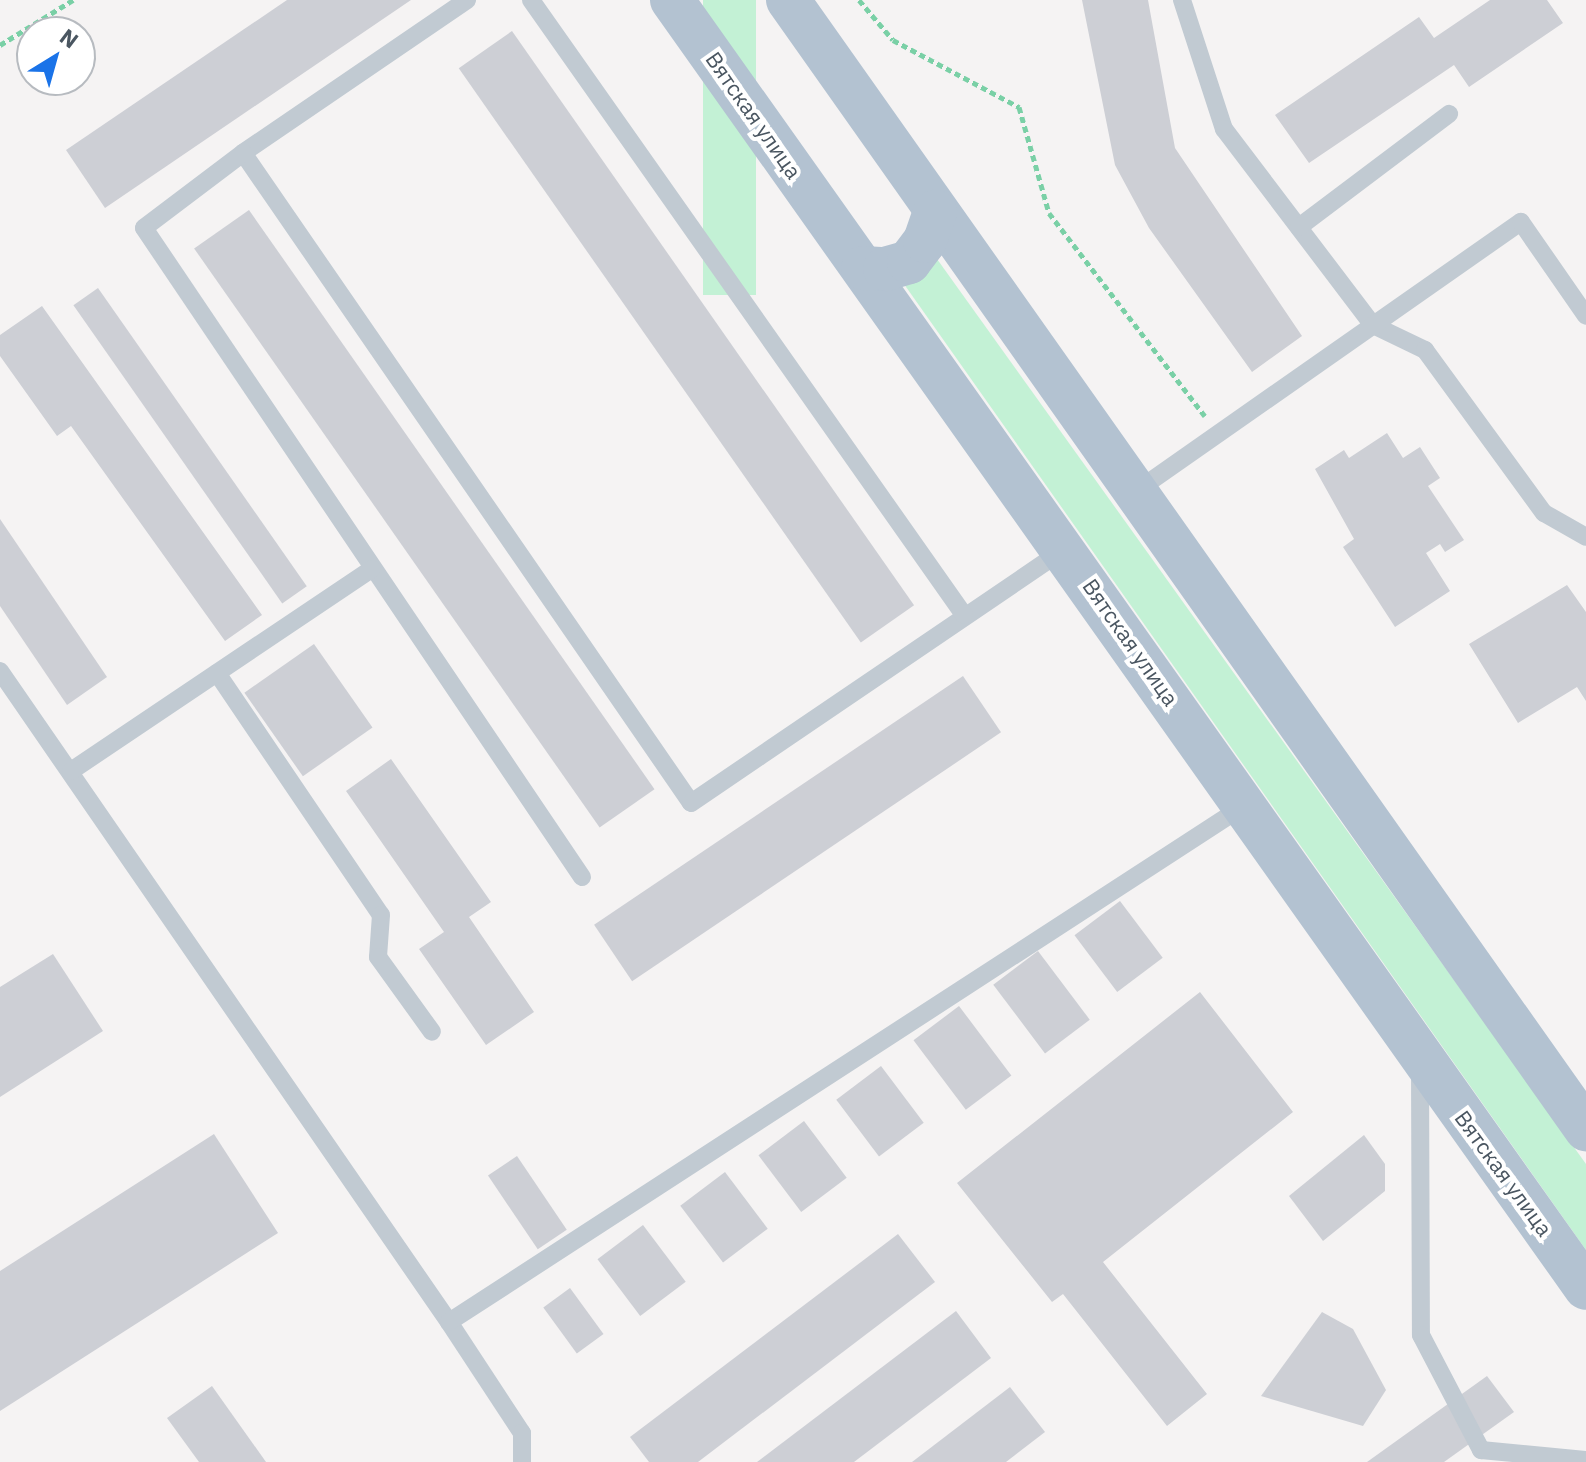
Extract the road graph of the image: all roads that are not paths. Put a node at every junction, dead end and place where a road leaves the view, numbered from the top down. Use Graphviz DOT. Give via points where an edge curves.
graph roads {
  1 [pos="467,0"];
  2 [pos="531,0"];
  3 [pos="672,0"];
  4 [pos="788,0"];
  5 [pos="1182,0"];
  6 [pos="1449,114"];
  7 [pos="243,153"];
  8 [pos="935,212"];
  9 [pos="1299,227"];
  10 [pos="863,268"];
  11 [pos="1586,316"];
  12 [pos="1373,325"];
  13 [pos="1135,492"];
  14 [pos="1586,537"];
  15 [pos="1066,548"];
  16 [pos="372,569"];
  17 [pos="964,615"];
  18 [pos="0,671"];
  19 [pos="217,673"];
  20 [pos="71,771"];
  21 [pos="1244,806"];
  22 [pos="582,877"];
  23 [pos="432,1032"];
  24 [pos="1420,1057"];
  25 [pos="1586,1129"];
  26 [pos="1586,1288"];
  27 [pos="449,1322"];
  28 [pos="1475,1456"];
  29 [pos="1586,1460"];
  30 [pos="522,1462"];
  1 -- 7 [label="lane"];
  2 -- 17 [label="lane"];
  3 -- 10 [label="main road, Вятская улица"];
  4 -- 8 [label="main road"];
  5 -- 9 [label="lane" via="1224,129"];
  6 -- 9 [label="lane"];
  7 -- 16 [label="lane" via="144,228"];
  7 -- 17 [label="lane" via="691,803"];
  8 -- 10 [label="main road" via="925,241 909,262"];
  8 -- 13 [label="main road"];
  9 -- 12 [label="lane"];
  10 -- 15 [label="main road, Вятская улица"];
  11 -- 12 [label="lane" via="1521,222"];
  12 -- 13 [label="lane"];
  12 -- 14 [label="lane" via="1425,350 1544,513"];
  13 -- 25 [label="main road"];
  15 -- 17 [label="lane"];
  15 -- 21 [label="main road, Вятская улица"];
  16 -- 19 [label="lane"];
  16 -- 22 [label="lane"];
  18 -- 20 [label="lane"];
  19 -- 20 [label="lane"];
  19 -- 23 [label="lane" via="381,915 378,957"];
  20 -- 27 [label="lane"];
  21 -- 24 [label="main road, Вятская улица"];
  21 -- 27 [label="lane"];
  24 -- 26 [label="main road, Вятская улица"];
  24 -- 28 [label="lane" via="1421,1335"];
  27 -- 30 [label="lane" via="522,1433"];
  28 -- 29 [label="lane"];
}
